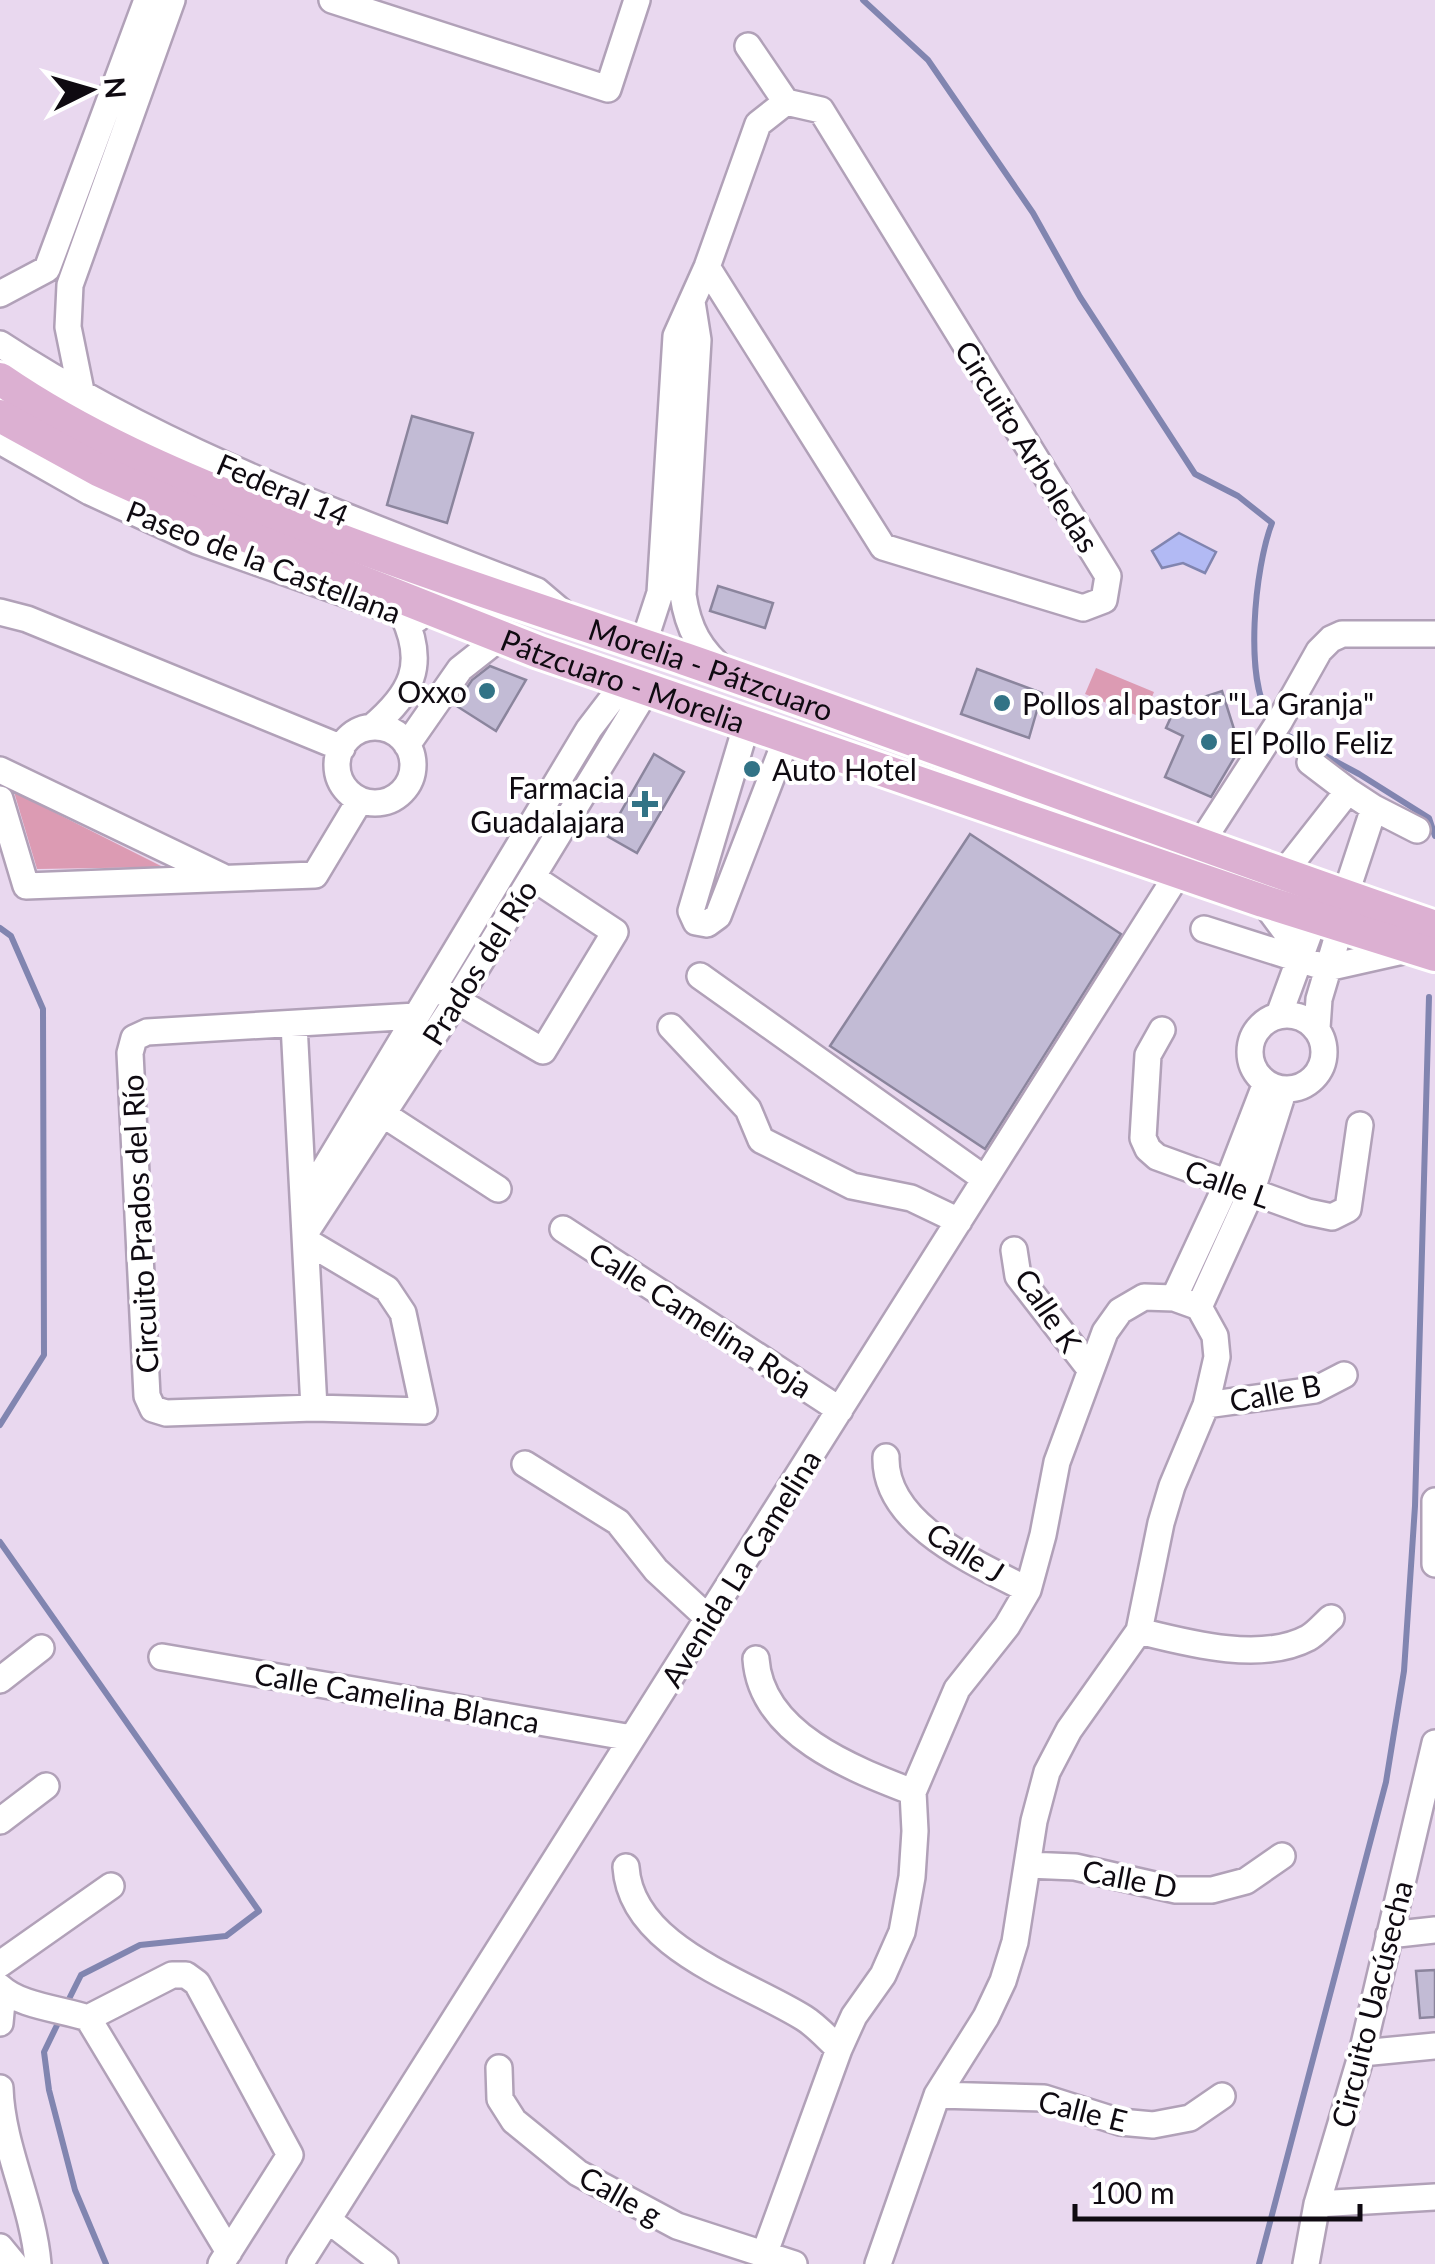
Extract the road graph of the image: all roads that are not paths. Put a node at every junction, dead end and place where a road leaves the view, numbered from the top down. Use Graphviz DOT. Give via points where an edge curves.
graph roads {
  1 [pos="332,0"];
  2 [pos="637,0"];
  3 [pos="157,7"];
  4 [pos="748,46"];
  5 [pos="786,102"];
  6 [pos="113,127"];
  7 [pos="707,267"];
  8 [pos="0,294"];
  9 [pos="0,344"];
  10 [pos="81,392"];
  11 [pos="7,410"];
  12 [pos="673,568"];
  13 [pos="0,612"];
  14 [pos="403,615"];
  15 [pos="572,620"];
  16 [pos="1435,634"];
  17 [pos="493,643"];
  18 [pos="642,645"];
  19 [pos="539,652"];
  20 [pos="728,674"];
  21 [pos="636,686"];
  22 [pos="746,723"];
  23 [pos="372,727"];
  24 [pos="787,737"];
  25 [pos="407,745"];
  26 [pos="342,748"];
  27 [pos="1310,762"];
  28 [pos="0,770"];
  29 [pos="1348,791"];
  30 [pos="0,799"];
  31 [pos="360,800"];
  32 [pos="1374,808"];
  33 [pos="1416,830"];
  34 [pos="1189,859"];
  35 [pos="223,877"];
  36 [pos="532,877"];
  37 [pos="1273,888"];
  38 [pos="1334,913"];
  39 [pos="1204,929"];
  40 [pos="1428,943"];
  41 [pos="1301,957"];
  42 [pos="1327,968"];
  43 [pos="700,976"];
  44 [pos="446,994"];
  45 [pos="1278,1015"];
  46 [pos="416,1016"];
  47 [pos="294,1024"];
  48 [pos="671,1027"];
  49 [pos="1317,1028"];
  50 [pos="1162,1030"];
  51 [pos="1275,1086"];
  52 [pos="374,1108"];
  53 [pos="1360,1125"];
  54 [pos="986,1179"];
  55 [pos="1239,1187"];
  56 [pos="498,1189"];
  57 [pos="304,1203"];
  58 [pos="959,1220"];
  59 [pos="562,1228"];
  60 [pos="306,1237"];
  61 [pos="1014,1250"];
  62 [pos="1186,1303"];
  63 [pos="1090,1368"];
  64 [pos="1344,1376"];
  65 [pos="1206,1405"];
  66 [pos="314,1408"];
  67 [pos="840,1410"];
  68 [pos="886,1457"];
  69 [pos="526,1464"];
  70 [pos="1435,1501"];
  71 [pos="1435,1564"];
  72 [pos="1028,1590"];
  73 [pos="708,1618"];
  74 [pos="1331,1618"];
  75 [pos="1139,1630"];
  76 [pos="41,1648"];
  77 [pos="162,1657"];
  78 [pos="756,1659"];
  79 [pos="0,1680"];
  80 [pos="632,1738"];
  81 [pos="1435,1743"];
  82 [pos="1432,1772"];
  83 [pos="46,1786"];
  84 [pos="913,1792"];
  85 [pos="0,1820"];
  86 [pos="1282,1856"];
  87 [pos="1028,1866"];
  88 [pos="626,1868"];
  89 [pos="110,1886"];
  90 [pos="1435,1930"];
  91 [pos="1389,1936"];
  92 [pos="0,1964"];
  93 [pos="2,1989"];
  94 [pos="82,2016"];
  95 [pos="0,2023"];
  96 [pos="1435,2046"];
  97 [pos="839,2049"];
  98 [pos="1362,2052"];
  99 [pos="499,2068"];
  100 [pos="0,2088"];
  101 [pos="937,2094"];
  102 [pos="1222,2096"];
  103 [pos="0,2113"];
  104 [pos="1435,2197"];
  105 [pos="1316,2204"];
  106 [pos="328,2220"];
  107 [pos="0,2247"];
  108 [pos="764,2256"];
  109 [pos="225,2258"];
  110 [pos="14,2264"];
  111 [pos="38,2264"];
  112 [pos="300,2264"];
  113 [pos="385,2264"];
  114 [pos="794,2264"];
  115 [pos="878,2264"];
  116 [pos="1306,2264"];
  1 -- 2 [label="street" via="608,89"];
  3 -- 6 [label="street"];
  4 -- 5 [label="street"];
  5 -- 7 [label="street" via="758,124"];
  5 -- 7 [label="street, Circuito Arboledas" via="822,110 1108,576 1104,600 1083,608 883,547"];
  6 -- 8 [label="street" via="47,269"];
  6 -- 10 [label="street" via="70,285 68,327"];
  7 -- 12 [label="street" via="692,302 698,340"];
  9 -- 10 [label="street, Federal 14"];
  10 -- 15 [label="street, Federal 14" via="248,477 537,591"];
  11 -- 14 [label="street, Paseo de la Castellana" via="90,492 197,541"];
  11 -- 15 [label="main road, Morelia - Pátzcuaro" via="341,541"];
  11 -- 19 [label="main road, Pátzcuaro - Morelia" via="100,470 231,530"];
  12 -- 18 [label="street"];
  12 -- 20 [label="street" via="691,629"];
  13 -- 26 [label="street"];
  14 -- 17 [label="street, Paseo de la Castellana"];
  14 -- 23 [label="street" via="412,634 413,675 408,690"];
  15 -- 18 [label="main road, Morelia - Pátzcuaro"];
  16 -- 34 [label="street, Avenida La Camelina" via="1331,639"];
  17 -- 19 [label="street, Paseo de la Castellana"];
  17 -- 25 [label="street" via="460,669"];
  18 -- 20 [label="main road, Morelia - Pátzcuaro"];
  19 -- 21 [label="main road, Pátzcuaro - Morelia"];
  20 -- 34 [label="main road, Morelia - Pátzcuaro"];
  21 -- 22 [label="main road, Pátzcuaro - Morelia"];
  21 -- 36 [label="street, Prados del Río"];
  21 -- 44 [label="street" via="590,729"];
  22 -- 24 [label="main road, Pátzcuaro - Morelia"];
  22 -- 24 [label="street" via="691,911 696,922 718,916"];
  23 -- 25 [label="street"];
  23 -- 26 [label="street"];
  24 -- 34 [label="main road, Pátzcuaro - Morelia"];
  25 -- 31 [label="street" via="413,768 404,790 384,802"];
  26 -- 31 [label="street" via="342,784"];
  27 -- 29 [label="street"];
  28 -- 35 [label="street"];
  29 -- 32 [label="street"];
  29 -- 37 [label="street"];
  30 -- 35 [label="street" via="26,886"];
  31 -- 35 [label="street" via="315,875"];
  32 -- 33 [label="street"];
  32 -- 38 [label="street"];
  34 -- 37 [label="main road, Morelia - Pátzcuaro"];
  34 -- 54 [label="street, Avenida La Camelina"];
  36 -- 44 [label="street, Prados del Río"];
  36 -- 44 [label="street" via="616,932 543,1052"];
  37 -- 38 [label="main road, Morelia - Pátzcuaro"];
  37 -- 41 [label="street"];
  38 -- 40 [label="main road, Morelia - Pátzcuaro"];
  38 -- 41 [label="street"];
  38 -- 42 [label="street"];
  39 -- 41 [label="street"];
  40 -- 42 [label="street"];
  41 -- 42 [label="street"];
  41 -- 45 [label="street"];
  42 -- 49 [label="street"];
  43 -- 54 [label="street"];
  44 -- 46 [label="street"];
  44 -- 52 [label="street, Prados del Río"];
  45 -- 49 [label="street" via="1300,1016"];
  45 -- 51 [label="street" via="1252,1039 1252,1063"];
  46 -- 47 [label="street, Circuito Prados del Río"];
  46 -- 52 [label="street"];
  47 -- 57 [label="street"];
  47 -- 66 [label="street, Circuito Prados del Río" via="134,1038 145,1358 147,1396 153,1409 166,1413"];
  48 -- 58 [label="street" via="748,1109 762,1140 852,1186 911,1198"];
  49 -- 51 [label="street" via="1324,1052 1317,1075 1297,1088"];
  50 -- 55 [label="street, Calle L" via="1148,1055 1148,1150"];
  51 -- 55 [label="street"];
  52 -- 56 [label="street"];
  52 -- 57 [label="street"];
  52 -- 60 [label="street, Prados del Río"];
  53 -- 55 [label="street, Calle L" via="1348,1209 1332,1217"];
  54 -- 58 [label="street, Avenida La Camelina"];
  55 -- 62 [label="street"];
  57 -- 60 [label="street"];
  58 -- 67 [label="street, Avenida La Camelina"];
  59 -- 67 [label="street, Calle Camelina Roja"];
  60 -- 66 [label="street"];
  60 -- 66 [label="street, Circuito Prados del Río" via="387,1289 404,1313 424,1410"];
  61 -- 63 [label="street, Calle K" via="1018,1276"];
  62 -- 63 [label="street" via="1144,1297 1120,1312"];
  62 -- 65 [label="street" via="1215,1336 1218,1357"];
  63 -- 72 [label="street" via="1057,1462"];
  64 -- 65 [label="street, Calle B" via="1315,1390"];
  65 -- 75 [label="street" via="1161,1523"];
  67 -- 73 [label="street, Avenida La Camelina"];
  68 -- 72 [label="street, Calle J" via="890,1486 934,1537"];
  69 -- 73 [label="street" via="618,1522 656,1570"];
  70 -- 71 [label="street"];
  72 -- 84 [label="street" via="957,1689"];
  73 -- 80 [label="street, Avenida La Camelina"];
  74 -- 75 [label="street" via="1308,1638 1239,1650"];
  75 -- 87 [label="street" via="1047,1772"];
  76 -- 79 [label="street"];
  77 -- 80 [label="street, Calle Camelina Blanca"];
  78 -- 84 [label="street" via="761,1689 812,1745"];
  80 -- 106 [label="street, Avenida La Camelina"];
  81 -- 82 [label="street, Circuito Uacúsecha"];
  82 -- 91 [label="street, Circuito Uacúsecha"];
  83 -- 85 [label="street"];
  84 -- 97 [label="street" via="912,1877 902,1932"];
  86 -- 87 [label="street, Calle D" via="1246,1882 1212,1890 1176,1890 1075,1867"];
  87 -- 101 [label="street" via="1003,1981"];
  88 -- 97 [label="street" via="627,1887 646,1921 710,1969 809,2021"];
  89 -- 92 [label="street"];
  90 -- 91 [label="street"];
  91 -- 98 [label="street, Circuito Uacúsecha"];
  93 -- 94 [label="street"];
  93 -- 95 [label="street"];
  94 -- 109 [label="street"];
  94 -- 109 [label="street" via="172,1974 197,1983 290,2155"];
  96 -- 98 [label="street"];
  97 -- 108 [label="street"];
  98 -- 105 [label="street, Circuito Uacúsecha"];
  99 -- 108 [label="street, Calle g" via="500,2099 514,2121 578,2173 676,2226"];
  100 -- 103 [label="street"];
  101 -- 102 [label="street, Calle E" via="1044,2098 1152,2125 1190,2118"];
  101 -- 115 [label="street"];
  103 -- 111 [label="street"];
  104 -- 105 [label="street"];
  105 -- 116 [label="street, Circuito Uacúsecha"];
  106 -- 112 [label="street, Avenida La Camelina"];
  106 -- 113 [label="street"];
  107 -- 110 [label="street"];
  108 -- 114 [label="street, Calle g"];
}
